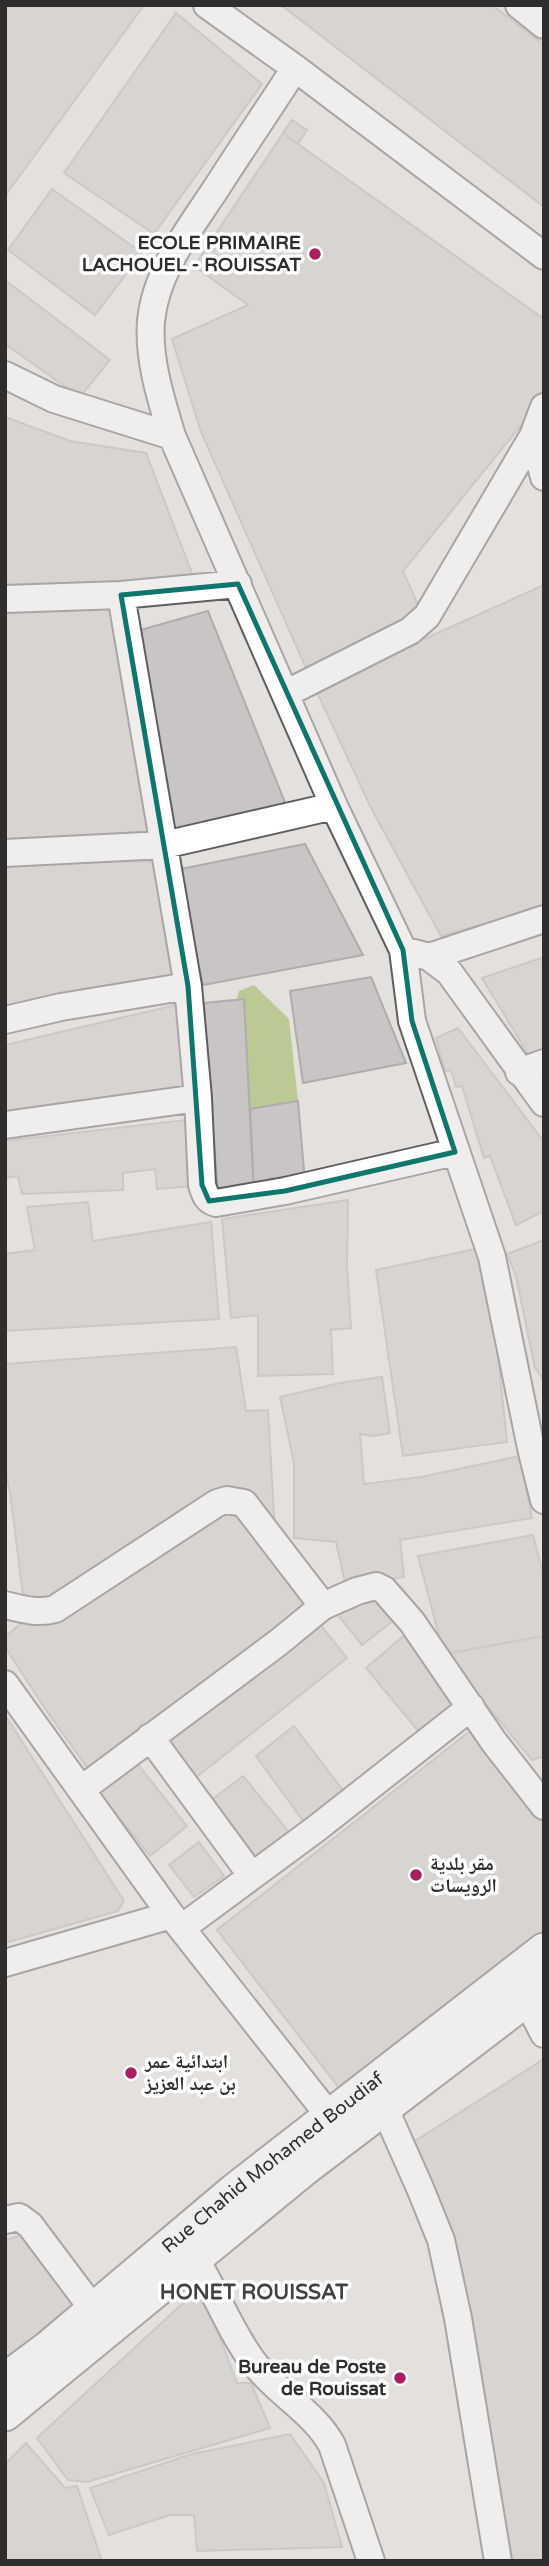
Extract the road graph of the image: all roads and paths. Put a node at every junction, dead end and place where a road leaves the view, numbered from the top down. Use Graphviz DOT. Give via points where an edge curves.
graph roads {
  1 [pos="207,5"];
  2 [pos="519,5"];
  3 [pos="237,14"];
  4 [pos="544,25"];
  5 [pos="295,68"];
  6 [pos="544,256"];
  7 [pos="5,375"];
  8 [pos="544,407"];
  9 [pos="172,436"];
  10 [pos="533,436"];
  11 [pos="544,477"];
  12 [pos="238,584"];
  13 [pos="121,595"];
  14 [pos="5,599"];
  15 [pos="285,694"];
  16 [pos="334,806"];
  17 [pos="164,845"];
  18 [pos="5,853"];
  19 [pos="544,919"];
  20 [pos="416,954"];
  21 [pos="188,986"];
  22 [pos="5,1020"];
  23 [pos="544,1063"];
  24 [pos="519,1072"];
  25 [pos="198,1098"];
  26 [pos="544,1103"];
  27 [pos="5,1125"];
  28 [pos="455,1152"];
  29 [pos="537,1445"];
  30 [pos="544,1500"];
  31 [pos="5,1605"];
  32 [pos="323,1606"];
  33 [pos="5,1684"];
  34 [pos="471,1707"];
  35 [pos="149,1737"];
  36 [pos="82,1789"];
  37 [pos="544,1806"];
  38 [pos="253,1876"];
  39 [pos="177,1921"];
  40 [pos="544,1950"];
  41 [pos="5,1963"];
  42 [pos="528,1986"];
  43 [pos="544,2034"];
  44 [pos="383,2107"];
  45 [pos="338,2126"];
  46 [pos="5,2220"];
  47 [pos="188,2247"];
  48 [pos="93,2309"];
  49 [pos="5,2380"];
  50 [pos="5,2414"];
  51 [pos="371,2561"];
  52 [pos="498,2561"];
  1 -- 3 [label="street"];
  2 -- 4 [label="street"];
  3 -- 5 [label="street"];
  5 -- 6 [label="street"];
  5 -- 9 [label="street" via="174,252 159,288 151,321 154,365"];
  7 -- 9 [label="street" via="54,399"];
  8 -- 10 [label="street"];
  9 -- 12 [label="street"];
  10 -- 11 [label="street"];
  10 -- 15 [label="street" via="427,617 410,631"];
  12 -- 13 [label="street"];
  12 -- 15 [label="street"];
  13 -- 14 [label="street"];
  13 -- 17 [label="street"];
  15 -- 16 [label="street"];
  16 -- 17 [label="street"];
  16 -- 20 [label="street"];
  17 -- 18 [label="street"];
  17 -- 21 [label="street"];
  19 -- 20 [label="street"];
  20 -- 24 [label="street" via="449,972"];
  20 -- 28 [label="street" via="412,1021"];
  21 -- 22 [label="street"];
  21 -- 25 [label="street"];
  23 -- 24 [label="street"];
  24 -- 26 [label="street"];
  25 -- 27 [label="street"];
  25 -- 28 [label="street" via="202,1185 209,1201 216,1203"];
  28 -- 29 [label="street" via="492,1257"];
  29 -- 30 [label="street"];
  31 -- 32 [label="street" via="30,1611 55,1609 228,1500 244,1503"];
  32 -- 34 [label="street" via="368,1588 384,1590"];
  32 -- 35 [label="street"];
  33 -- 36 [label="street"];
  34 -- 37 [label="street"];
  34 -- 38 [label="street"];
  35 -- 36 [label="street"];
  35 -- 38 [label="street"];
  36 -- 39 [label="street"];
  38 -- 39 [label="street"];
  39 -- 41 [label="street"];
  39 -- 45 [label="street"];
  40 -- 42 [label="main road, Rue Chahid Mohamed Boudiaf"];
  42 -- 43 [label="street"];
  42 -- 44 [label="main road, Rue Chahid Mohamed Boudiaf"];
  42 -- 45 [label="main road, Rue Chahid Mohamed Boudiaf"];
  44 -- 45 [label="main road, Rue Chahid Mohamed Boudiaf"];
  44 -- 52 [label="street" via="441,2240"];
  45 -- 47 [label="main road, Rue Chahid Mohamed Boudiaf"];
  46 -- 48 [label="street" via="19,2217 30,2225"];
  47 -- 48 [label="main road, Rue Chahid Mohamed Boudiaf"];
  47 -- 50 [label="main road, Rue Chahid Mohamed Boudiaf"];
  47 -- 51 [label="street" via="255,2364 329,2438"];
  48 -- 49 [label="main road, Rue Chahid Mohamed Boudiaf"];
}
